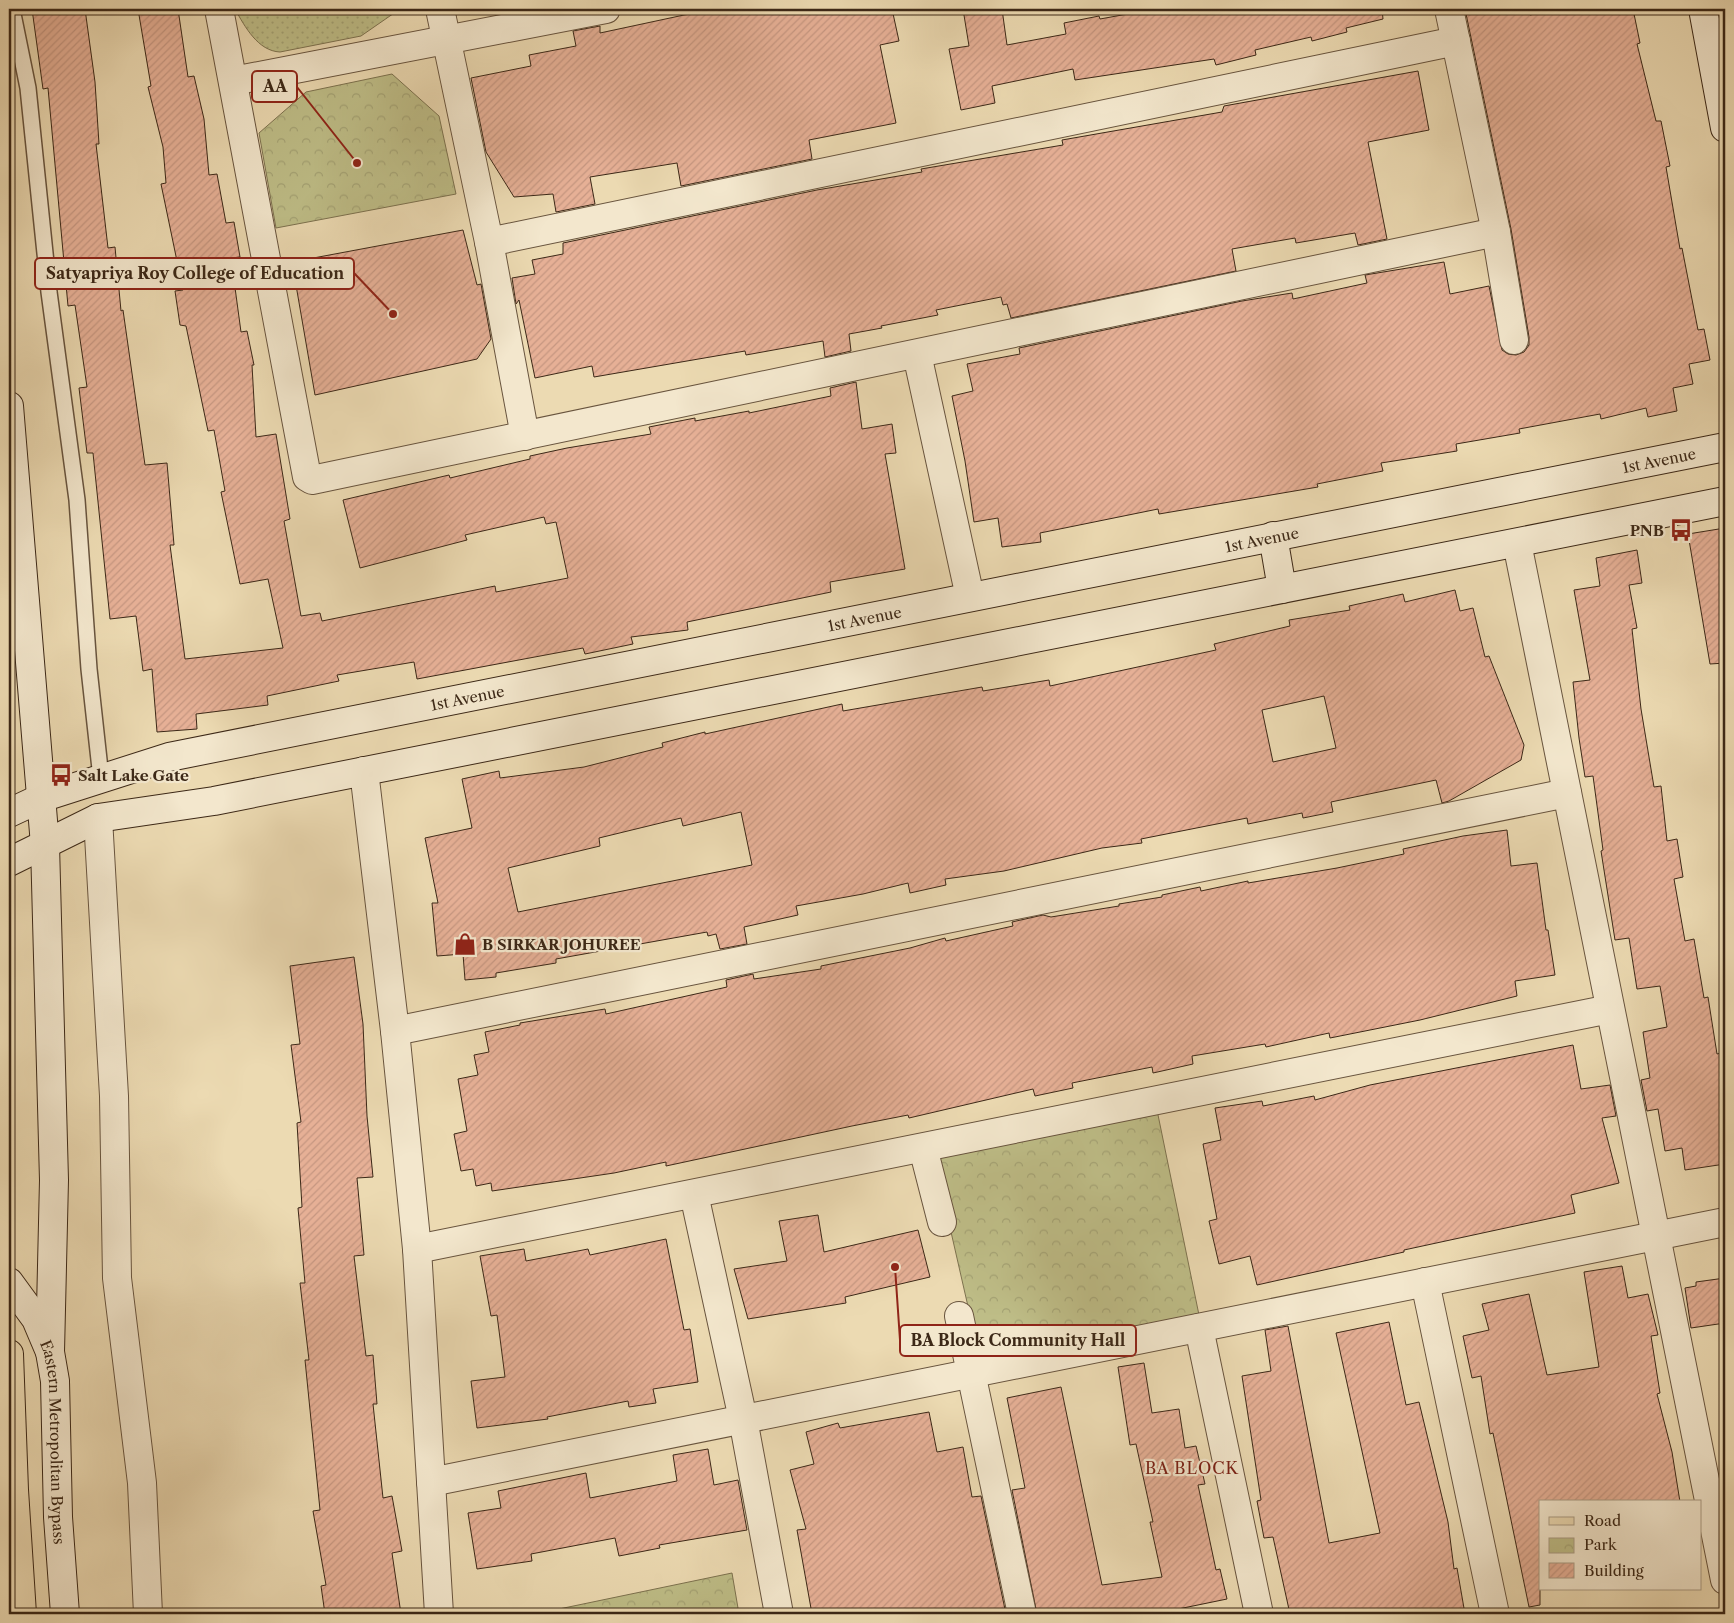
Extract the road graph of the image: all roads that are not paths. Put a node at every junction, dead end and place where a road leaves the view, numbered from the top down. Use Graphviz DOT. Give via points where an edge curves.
graph roads {
  1 [pos="12,9"];
  2 [pos="219,9"];
  3 [pos="440,9"];
  4 [pos="606,9"];
  5 [pos="1449,9"];
  6 [pos="1703,9"];
  7 [pos="446,40"];
  8 [pos="1456,41"];
  9 [pos="233,81"];
  10 [pos="1725,128"];
  11 [pos="1496,232"];
  12 [pos="488,242"];
  13 [pos="1514,340"];
  14 [pos="917,354"];
  15 [pos="9,406"];
  16 [pos="525,436"];
  17 [pos="1725,446"];
  18 [pos="1725,501"];
  19 [pos="1273,536"];
  20 [pos="1517,543"];
  21 [pos="1282,589"];
  22 [pos="970,597"];
  23 [pos="364,771"];
  24 [pos="101,778"];
  25 [pos="1567,793"];
  26 [pos="41,798"];
  27 [pos="9,813"];
  28 [pos="98,818"];
  29 [pos="45,845"];
  30 [pos="9,862"];
  31 [pos="1610,1009"];
  32 [pos="396,1031"];
  33 [pos="922,1148"];
  34 [pos="694,1194"];
  35 [pos="942,1222"];
  36 [pos="1725,1222"];
  37 [pos="1656,1236"];
  38 [pos="417,1249"];
  39 [pos="9,1282"];
  40 [pos="1425,1282"];
  41 [pos="959,1316"];
  42 [pos="1199,1328"];
  43 [pos="50,1352"];
  44 [pos="9,1354"];
  45 [pos="971,1374"];
  46 [pos="743,1419"];
  47 [pos="431,1482"];
  48 [pos="1725,1580"];
  49 [pos="22,1614"];
  50 [pos="65,1614"];
  51 [pos="148,1614"];
  52 [pos="439,1614"];
  53 [pos="780,1614"];
  54 [pos="1022,1614"];
  55 [pos="1259,1614"];
  56 [pos="1495,1614"];
  1 -- 24 [label="lane" via="28,88 49,292 76,500"];
  2 -- 9 [label="street"];
  3 -- 7 [label="street"];
  4 -- 7 [label="street"];
  5 -- 8 [label="street"];
  6 -- 10 [label="street"];
  7 -- 9 [label="street"];
  7 -- 12 [label="street"];
  8 -- 11 [label="street"];
  8 -- 12 [label="street"];
  9 -- 16 [label="street" via="309,480"];
  11 -- 13 [label="street"];
  11 -- 14 [label="street"];
  12 -- 16 [label="street"];
  14 -- 16 [label="street"];
  14 -- 22 [label="street"];
  15 -- 26 [label="street"];
  17 -- 19 [label="street, 1st Avenue"];
  18 -- 20 [label="street"];
  19 -- 21 [label="street"];
  19 -- 22 [label="street, 1st Avenue"];
  20 -- 21 [label="street"];
  20 -- 25 [label="street"];
  21 -- 23 [label="street"];
  22 -- 24 [label="street, 1st Avenue" via="169,757"];
  23 -- 28 [label="street" via="214,801"];
  23 -- 32 [label="street"];
  24 -- 26 [label="street, 1st Avenue"];
  25 -- 31 [label="street"];
  25 -- 32 [label="street"];
  26 -- 27 [label="street, 1st Avenue"];
  26 -- 29 [label="street"];
  28 -- 29 [label="street"];
  28 -- 51 [label="street" via="114,1096 117,1278 142,1483"];
  29 -- 30 [label="street"];
  29 -- 43 [label="street" via="54,1180"];
  31 -- 33 [label="street"];
  31 -- 37 [label="street"];
  32 -- 38 [label="street"];
  33 -- 34 [label="street"];
  33 -- 35 [label="street"];
  34 -- 38 [label="street"];
  34 -- 46 [label="street"];
  36 -- 37 [label="street"];
  37 -- 40 [label="street"];
  37 -- 48 [label="street"];
  38 -- 47 [label="street"];
  39 -- 43 [label="street, Eastern Metropolitan Bypass" via="36,1319"];
  40 -- 42 [label="street"];
  40 -- 56 [label="street"];
  41 -- 45 [label="street"];
  42 -- 45 [label="street"];
  42 -- 55 [label="street"];
  43 -- 50 [label="street, Eastern Metropolitan Bypass" via="55,1381 58,1517"];
  44 -- 49 [label="main road"];
  45 -- 46 [label="street"];
  45 -- 54 [label="street"];
  46 -- 47 [label="street"];
  46 -- 53 [label="street"];
  47 -- 52 [label="street"];
}
